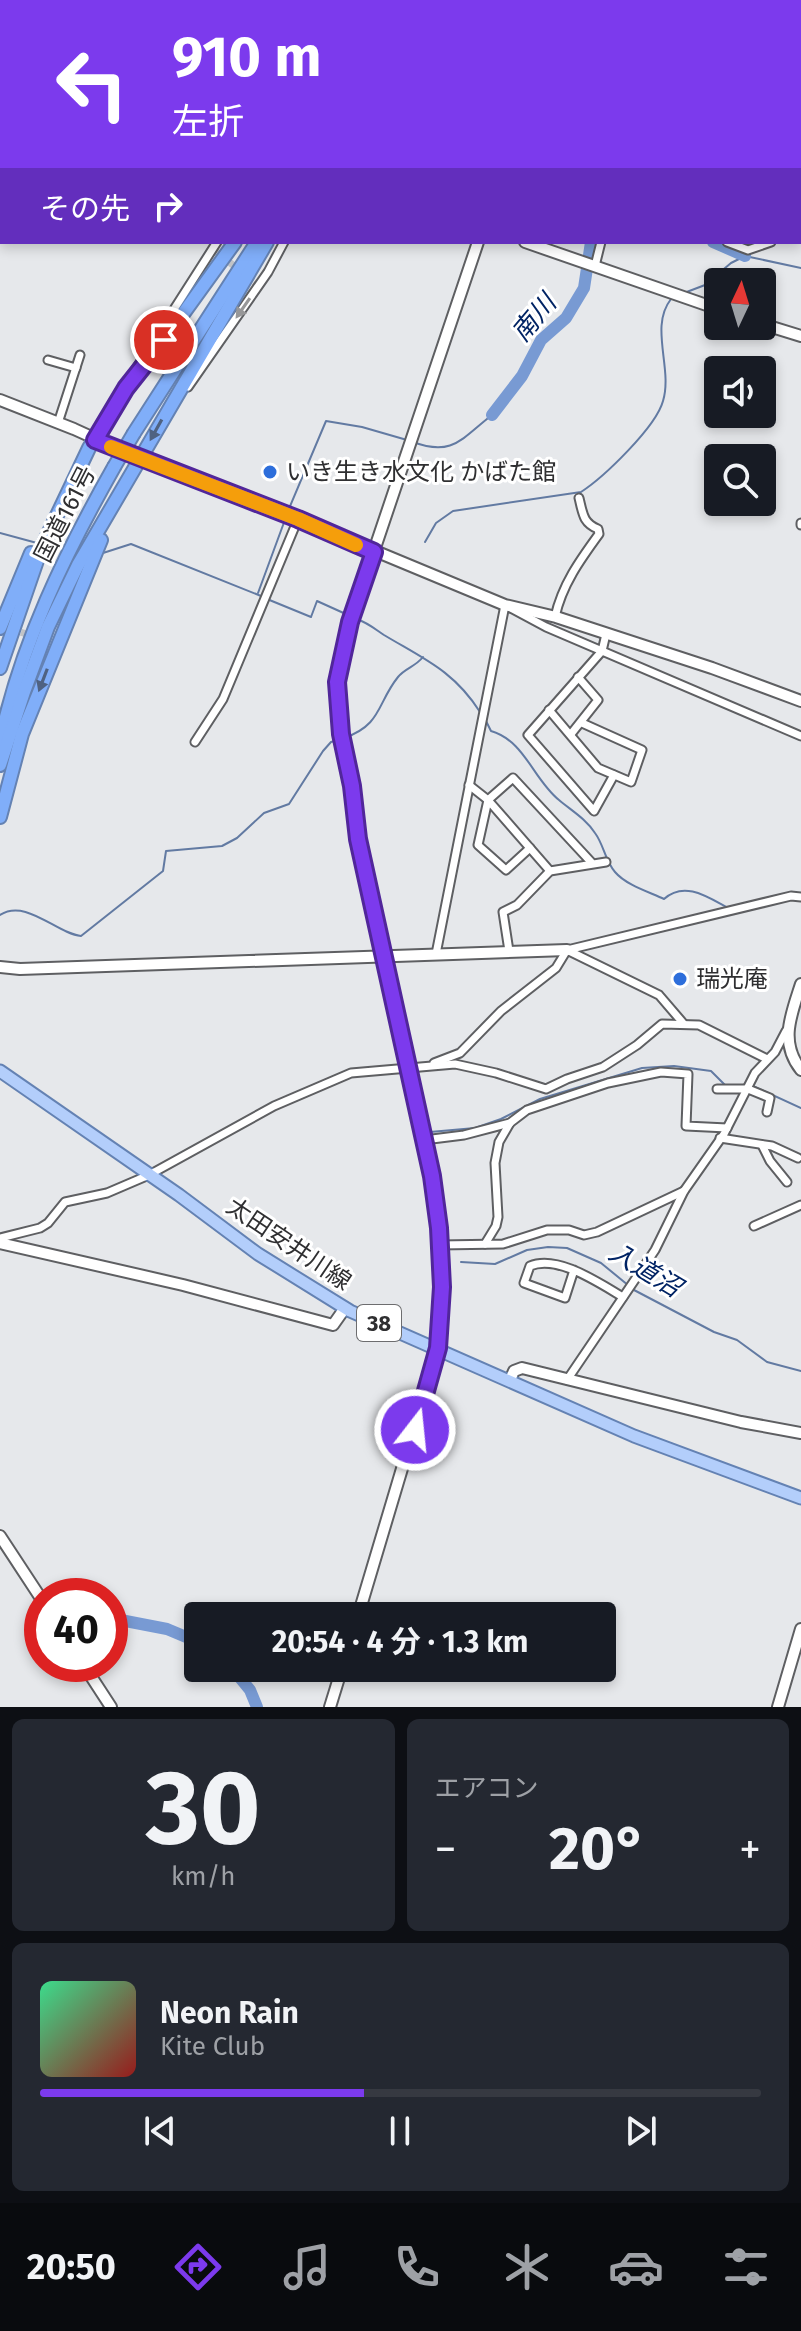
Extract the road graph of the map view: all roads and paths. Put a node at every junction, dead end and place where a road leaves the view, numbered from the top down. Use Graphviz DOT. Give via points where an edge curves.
graph roads {
  1 [pos="216,244"];
  2 [pos="234,244"];
  3 [pos="256,244"];
  4 [pos="266,244"];
  5 [pos="283,244"];
  6 [pos="477,244"];
  7 [pos="531,244"];
  8 [pos="600,244"];
  9 [pos="732,244"];
  10 [pos="765,244"];
  11 [pos="591,265"];
  12 [pos="704,304"];
  13 [pos="776,328"];
  14 [pos="801,336"];
  15 [pos="80,355"];
  16 [pos="48,360"];
  17 [pos="76,368"];
  18 [pos="126,388"];
  19 [pos="174,398"];
  20 [pos="0,400"];
  21 [pos="58,423"];
  22 [pos="95,440"];
  23 [pos="140,459"];
  24 [pos="579,498"];
  25 [pos="291,516"];
  26 [pos="39,544"];
  27 [pos="91,551"];
  28 [pos="374,552"];
  29 [pos="505,605"];
  30 [pos="555,617"];
  31 [pos="4,627"];
  32 [pos="606,634"];
  33 [pos="602,651"];
  34 [pos="0,668"];
  35 [pos="578,677"];
  36 [pos="801,701"];
  37 [pos="549,710"];
  38 [pos="582,723"];
  39 [pos="571,734"];
  40 [pos="528,735"];
  41 [pos="801,736"];
  42 [pos="195,742"];
  43 [pos="0,743"];
  44 [pos="520,743"];
  45 [pos="0,765"];
  46 [pos="614,775"];
  47 [pos="469,785"];
  48 [pos="488,800"];
  49 [pos="0,817"];
  50 [pos="530,848"];
  51 [pos="591,862"];
  52 [pos="606,862"];
  53 [pos="550,871"];
  54 [pos="801,897"];
  55 [pos="567,950"];
  56 [pos="509,951"];
  57 [pos="436,954"];
  58 [pos="382,955"];
  59 [pos="0,967"];
  60 [pos="801,984"];
  61 [pos="683,1023"];
  62 [pos="786,1031"];
  63 [pos="767,1059"];
  64 [pos="428,1065"];
  65 [pos="407,1068"];
  66 [pos="801,1070"];
  67 [pos="0,1071"];
  68 [pos="749,1085"];
  69 [pos="717,1089"];
  70 [pos="550,1095"];
  71 [pos="767,1112"];
  72 [pos="510,1123"];
  73 [pos="727,1128"];
  74 [pos="720,1138"];
  75 [pos="424,1140"];
  76 [pos="762,1145"];
  77 [pos="798,1158"];
  78 [pos="149,1175"];
  79 [pos="787,1182"];
  80 [pos="684,1191"];
  81 [pos="801,1205"];
  82 [pos="754,1226"];
  83 [pos="0,1240"];
  84 [pos="485,1244"];
  85 [pos="439,1245"];
  86 [pos="574,1270"];
  87 [pos="623,1297"];
  88 [pos="345,1308"];
  89 [pos="438,1348"];
  90 [pos="510,1380"];
  91 [pos="567,1380"];
  92 [pos="801,1433"];
  93 [pos="801,1498"];
  94 [pos="0,1536"];
  95 [pos="28,1578"];
  96 [pos="362,1602"];
  97 [pos="801,1629"];
  98 [pos="95,1682"];
  99 [pos="338,1682"];
  100 [pos="111,1707"];
  101 [pos="330,1707"];
  102 [pos="778,1707"];
  1 -- 18 [label="street"];
  2 -- 18 [label="highway"];
  3 -- 43 [label="highway, 国道161号, bridge" via="134,433 70,549 25,657"];
  4 -- 19 [label="highway"];
  5 -- 19 [label="street, one-way" via="181,398"];
  6 -- 28 [label="street"];
  7 -- 11 [label="street"];
  8 -- 11 [label="street"];
  9 -- 10 [label="street" via="748,250"];
  11 -- 12 [label="street"];
  13 -- 14 [label="street"];
  15 -- 17 [label="street"];
  16 -- 17 [label="street"];
  17 -- 21 [label="street"];
  18 -- 22 [label="highway"];
  19 -- 23 [label="highway, one-way"];
  20 -- 21 [label="street"];
  21 -- 22 [label="street"];
  22 -- 23 [label="street"];
  22 -- 26 [label="highway" via="65,497 56,499"];
  23 -- 25 [label="street"];
  23 -- 27 [label="highway"];
  24 -- 30 [label="street" via="587,525 599,534 581,556"];
  25 -- 28 [label="street"];
  25 -- 42 [label="street" via="266,598 223,699"];
  26 -- 31 [label="highway"];
  26 -- 34 [label="highway"];
  27 -- 45 [label="highway" via="48,627"];
  27 -- 49 [label="highway, one-way" via="22,734"];
  28 -- 29 [label="street"];
  28 -- 58 [label="street" via="338,667 337,699"];
  29 -- 30 [label="street"];
  29 -- 33 [label="street"];
  29 -- 47 [label="street"];
  30 -- 32 [label="street"];
  32 -- 33 [label="street"];
  32 -- 36 [label="street"];
  33 -- 35 [label="street"];
  33 -- 41 [label="street"];
  35 -- 37 [label="street"];
  35 -- 38 [label="street" via="598,700"];
  37 -- 39 [label="street"];
  37 -- 40 [label="street"];
  38 -- 39 [label="street"];
  38 -- 46 [label="street" via="642,750 631,782"];
  39 -- 46 [label="street" via="598,768"];
  40 -- 44 [label="street"];
  40 -- 46 [label="street" via="594,811"];
  47 -- 48 [label="street"];
  47 -- 57 [label="street"];
  48 -- 50 [label="street"];
  48 -- 50 [label="street" via="478,845 506,870"];
  48 -- 51 [label="street" via="513,778"];
  50 -- 53 [label="street"];
  51 -- 52 [label="street"];
  51 -- 53 [label="street"];
  53 -- 56 [label="street" via="503,912"];
  54 -- 55 [label="street"];
  55 -- 56 [label="street"];
  55 -- 61 [label="street" via="659,995"];
  55 -- 64 [label="street" via="556,968 501,1011 460,1053"];
  56 -- 57 [label="street"];
  57 -- 58 [label="street"];
  58 -- 59 [label="street"];
  58 -- 65 [label="street"];
  60 -- 62 [label="street"];
  61 -- 63 [label="street" via="699,1025"];
  61 -- 70 [label="street" via="662,1024 603,1067 567,1079"];
  62 -- 63 [label="street"];
  62 -- 66 [label="street" via="790,1053"];
  63 -- 68 [label="street"];
  64 -- 65 [label="street"];
  64 -- 70 [label="street" via="477,1068"];
  65 -- 75 [label="street"];
  65 -- 78 [label="street" via="351,1073 274,1106"];
  67 -- 78 [label="main road, 太田安井川線 / 38"];
  68 -- 69 [label="street"];
  68 -- 71 [label="street" via="770,1098"];
  68 -- 73 [label="street"];
  70 -- 72 [label="street"];
  70 -- 73 [label="street" via="661,1072 688,1074 686,1126"];
  72 -- 75 [label="street"];
  72 -- 84 [label="street" via="495,1163 496,1226"];
  73 -- 74 [label="street"];
  74 -- 76 [label="street"];
  74 -- 80 [label="street"];
  75 -- 85 [label="street"];
  76 -- 77 [label="street"];
  76 -- 79 [label="street"];
  78 -- 83 [label="street" via="107,1193 65,1202 40,1228"];
  78 -- 88 [label="main road, 太田安井川線 / 38" via="295,1280"];
  80 -- 84 [label="street" via="597,1232 547,1230 517,1241"];
  80 -- 87 [label="street" via="655,1250"];
  81 -- 82 [label="street"];
  83 -- 88 [label="street" via="333,1325"];
  84 -- 85 [label="street"];
  85 -- 89 [label="street"];
  86 -- 86 [label="street" via="539,1262 530,1266 524,1283 565,1298"];
  86 -- 87 [label="street"];
  87 -- 91 [label="street"];
  88 -- 89 [label="main road, 太田安井川線 / 38"];
  89 -- 90 [label="main road, 太田安井川線 / 38"];
  89 -- 96 [label="street"];
  90 -- 91 [label="street" via="522,1368"];
  90 -- 93 [label="main road, 太田安井川線 / 38" via="634,1436"];
  91 -- 92 [label="street"];
  94 -- 95 [label="street"];
  97 -- 102 [label="street"];
  98 -- 100 [label="street"];
  99 -- 101 [label="street"];
}
